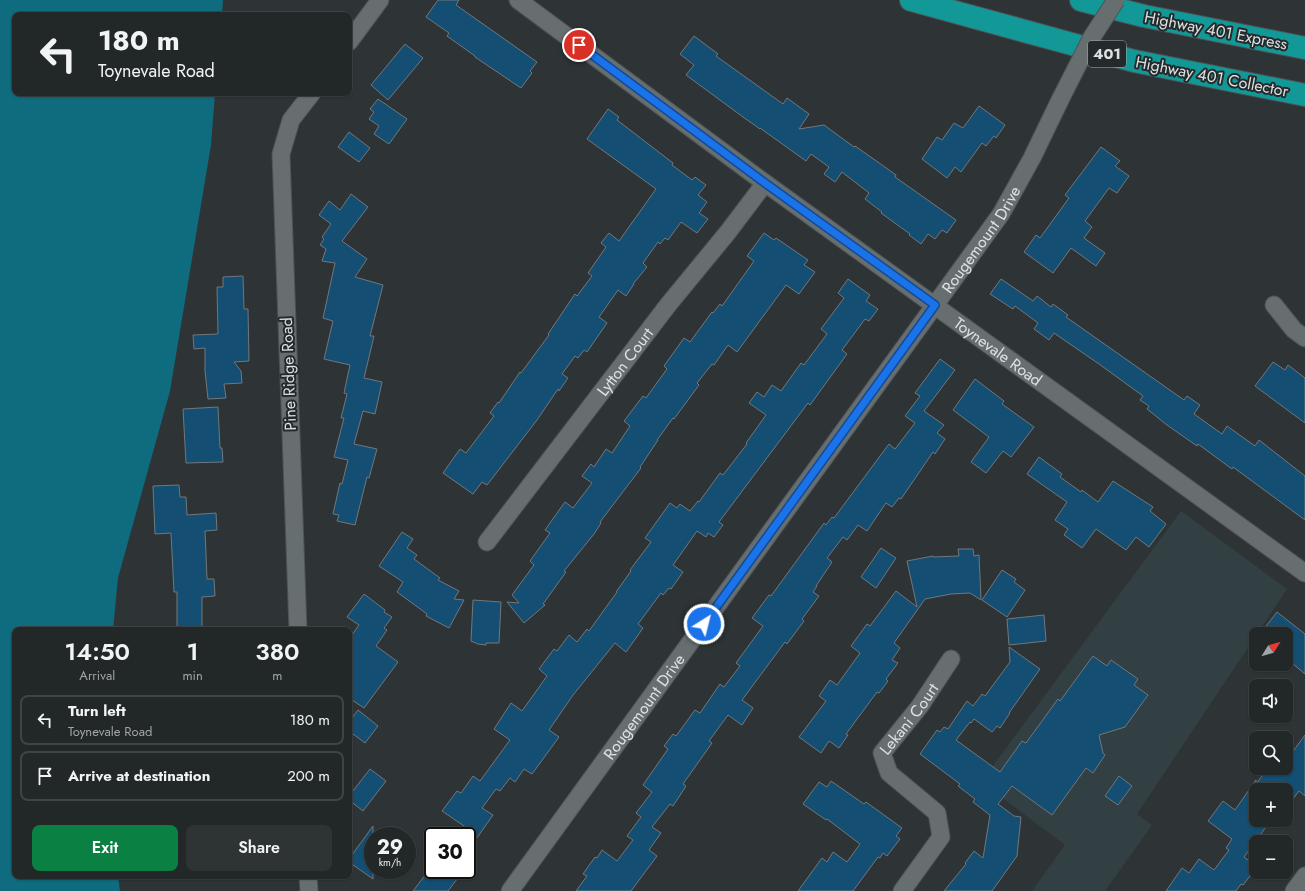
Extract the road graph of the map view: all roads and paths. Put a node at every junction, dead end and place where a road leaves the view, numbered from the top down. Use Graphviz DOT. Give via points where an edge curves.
graph roads {
  1 [pos="380,0"];
  2 [pos="518,0"];
  3 [pos="911,0"];
  4 [pos="1081,0"];
  5 [pos="1116,0"];
  6 [pos="352,38"];
  7 [pos="1305,48"];
  8 [pos="1305,95"];
  9 [pos="310,96"];
  10 [pos="765,183"];
  11 [pos="935,305"];
  12 [pos="1274,305"];
  13 [pos="1305,338"];
  14 [pos="487,542"];
  15 [pos="1305,573"];
  16 [pos="298,627"];
  17 [pos="951,659"];
  18 [pos="1305,876"];
  19 [pos="308,879"];
  20 [pos="309,891"];
  21 [pos="510,891"];
  22 [pos="902,891"];
  23 [pos="1294,891"];
  1 -- 6 [label="street"];
  2 -- 10 [label="street, Toynevale Road"];
  3 -- 8 [label="highway, Highway 401 Collector / 401" via="1134,61"];
  4 -- 7 [label="highway, Highway 401 Express" via="1144,16"];
  5 -- 11 [label="street, Rougemount Drive, bridge" via="1092,37 1001,214"];
  9 -- 16 [label="street, Pine Ridge Road" via="292,120 281,154"];
  10 -- 11 [label="street, Toynevale Road"];
  10 -- 14 [label="street, Lytton Court"];
  11 -- 15 [label="street, Toynevale Road"];
  11 -- 21 [label="street, Rougemount Drive"];
  12 -- 13 [label="street" via="1294,330"];
  17 -- 22 [label="street, Lekani Court" via="920,706 882,753 888,773 937,813 941,837"];
  18 -- 23 [label="street"];
  19 -- 20 [label="street"];
}
